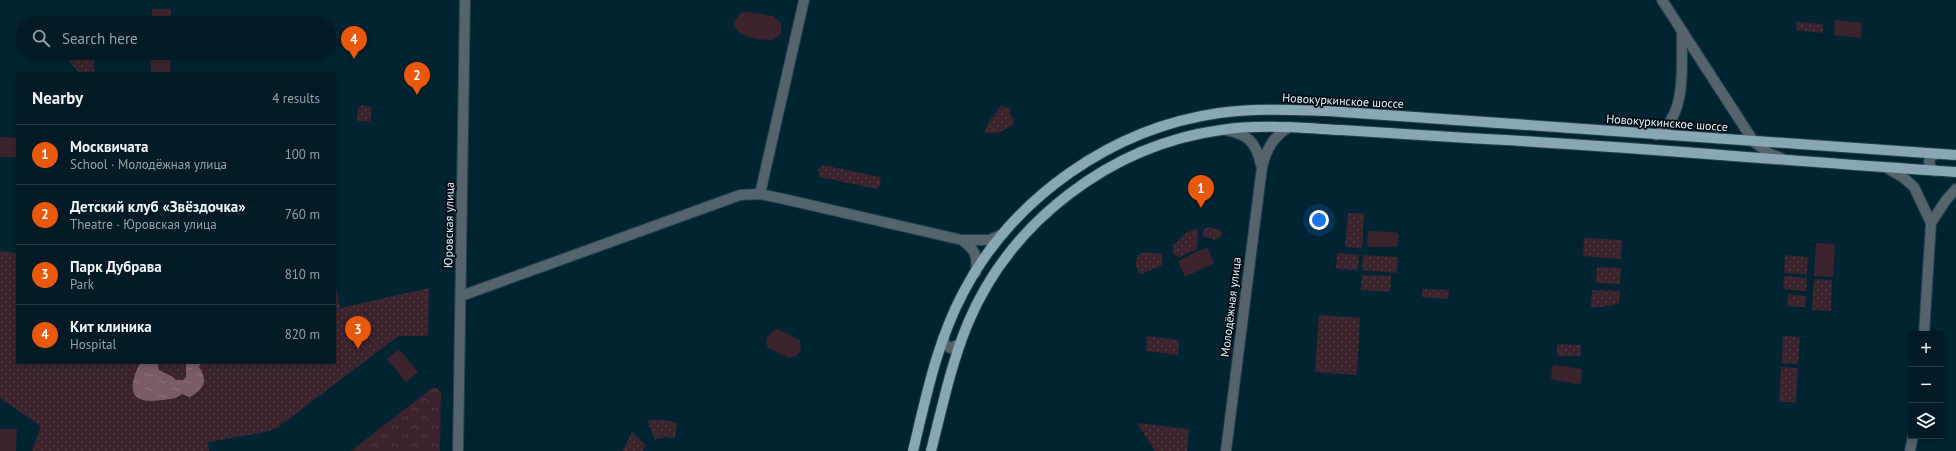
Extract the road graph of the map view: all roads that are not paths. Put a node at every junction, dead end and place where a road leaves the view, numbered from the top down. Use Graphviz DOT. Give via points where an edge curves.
graph roads {
  1 [pos="465,0"];
  2 [pos="804,0"];
  3 [pos="1662,0"];
  4 [pos="1682,33"];
  5 [pos="1289,127"];
  6 [pos="1222,129"];
  7 [pos="1656,135"];
  8 [pos="1754,142"];
  9 [pos="1937,154"];
  10 [pos="1956,155"];
  11 [pos="1742,157"];
  12 [pos="1789,160"];
  13 [pos="1262,167"];
  14 [pos="1887,168"];
  15 [pos="1936,171"];
  16 [pos="1956,172"];
  17 [pos="1956,189"];
  18 [pos="760,194"];
  19 [pos="1931,222"];
  20 [pos="1003,234"];
  21 [pos="962,240"];
  22 [pos="976,272"];
  23 [pos="461,296"];
  24 [pos="1924,331"];
  25 [pos="943,338"];
  26 [pos="960,344"];
  27 [pos="1912,439"];
  28 [pos="458,451"];
  29 [pos="913,451"];
  30 [pos="931,451"];
  31 [pos="1226,451"];
  32 [pos="1910,451"];
  1 -- 23 [label="street, Юровская улица"];
  2 -- 18 [label="street"];
  3 -- 4 [label="street"];
  4 -- 7 [label="street" via="1676,112 1665,130"];
  4 -- 8 [label="street"];
  5 -- 6 [label="main road"];
  5 -- 11 [label="main road"];
  5 -- 13 [label="street, Молодёжная улица" via="1273,141 1264,156"];
  6 -- 13 [label="street, Молодёжная улица" via="1235,132 1252,141"];
  6 -- 26 [label="main road" via="1164,143 1142,152 1112,166 1056,204 1025,234 1000,266 978,301"];
  7 -- 8 [label="main road, Новокуркинское шоссе"];
  7 -- 20 [label="main road, Новокуркинское шоссе" via="1328,112 1218,113 1156,128 1108,149 1045,192"];
  8 -- 9 [label="main road, Новокуркинское шоссе"];
  8 -- 11 [label="street" via="1752,152"];
  8 -- 12 [label="street" via="1770,154"];
  9 -- 10 [label="main road, Новокуркинское шоссе"];
  9 -- 15 [label="street" via="1931,156 1929,162 1931,168"];
  11 -- 12 [label="main road"];
  12 -- 14 [label="main road"];
  13 -- 31 [label="street, Молодёжная улица"];
  14 -- 15 [label="main road"];
  14 -- 19 [label="street" via="1914,187"];
  15 -- 16 [label="main road"];
  17 -- 19 [label="street"];
  18 -- 21 [label="street"];
  18 -- 23 [label="street" via="740,195"];
  19 -- 24 [label="street"];
  20 -- 21 [label="street" via="989,240"];
  20 -- 22 [label="main road, Новокуркинское шоссе"];
  21 -- 22 [label="street" via="974,249"];
  22 -- 25 [label="main road, Новокуркинское шоссе" via="963,292"];
  23 -- 28 [label="street, Юровская улица"];
  25 -- 26 [label="street" via="945,345 950,348"];
  25 -- 29 [label="main road, Новокуркинское шоссе"];
  26 -- 30 [label="main road"];
  27 -- 32 [label="street"];
}
